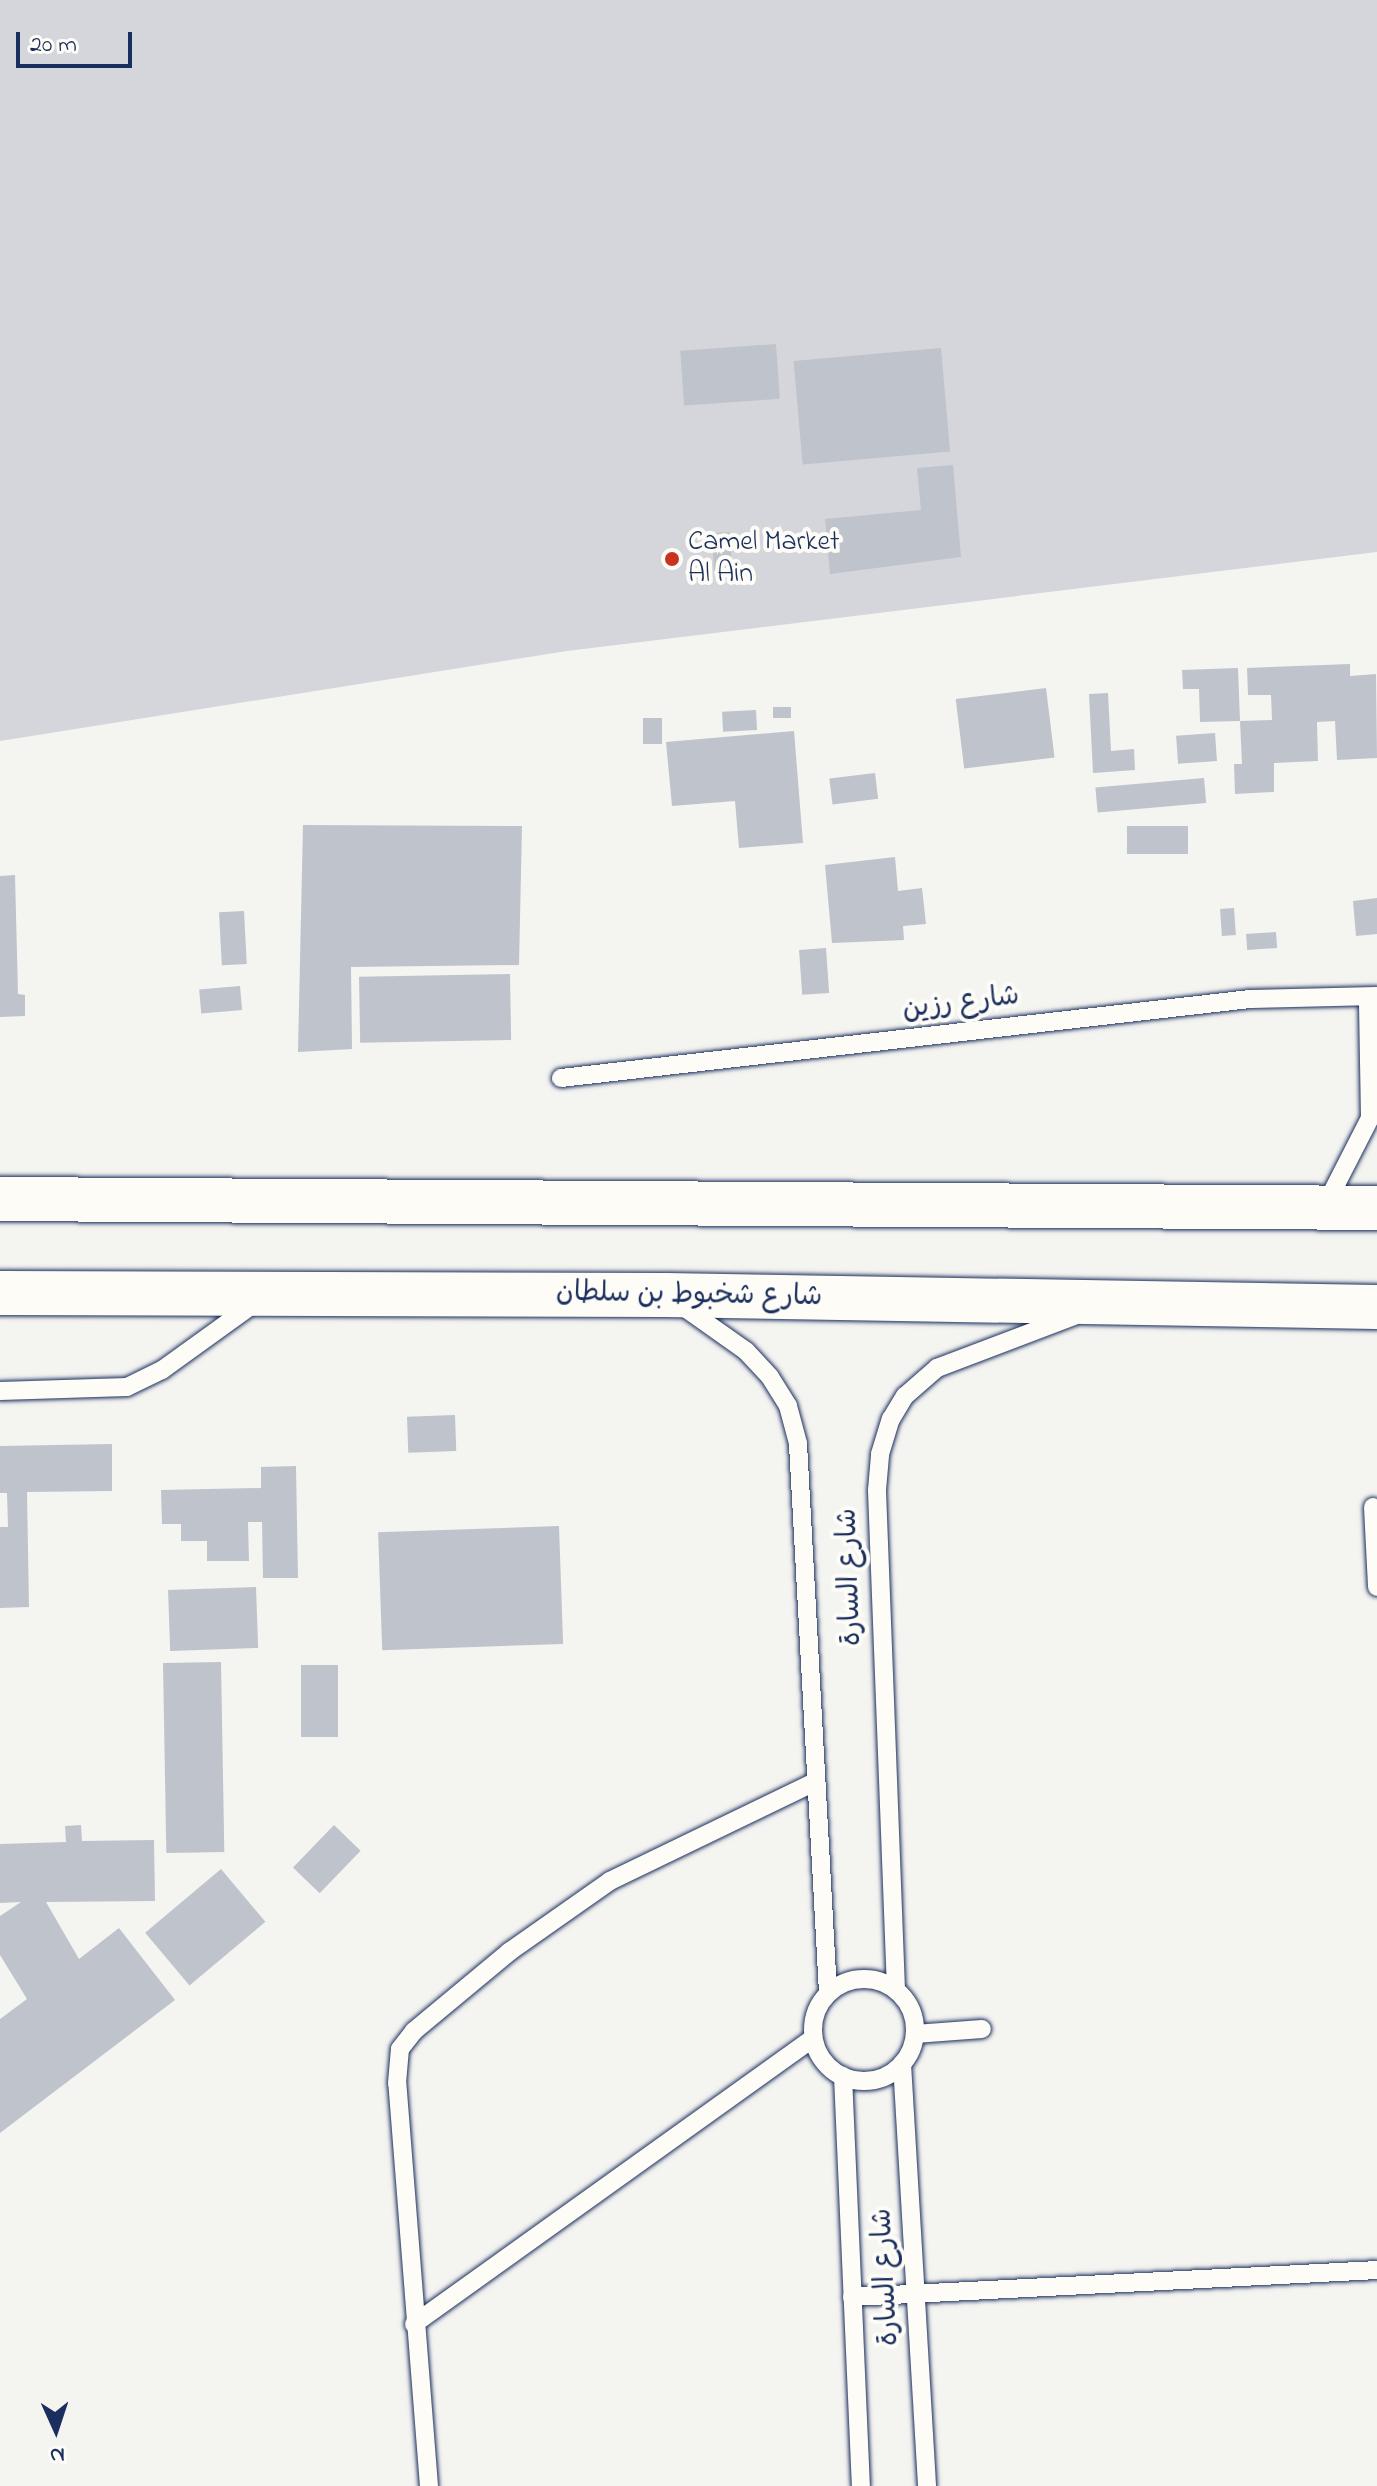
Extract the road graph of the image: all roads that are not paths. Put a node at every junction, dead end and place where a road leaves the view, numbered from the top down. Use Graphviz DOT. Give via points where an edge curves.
graph roads {
  1 [pos="1372,998"];
  2 [pos="561,1078"];
  3 [pos="1374,1125"];
  4 [pos="0,1199"];
  5 [pos="1324,1208"];
  6 [pos="1377,1208"];
  7 [pos="0,1293"];
  8 [pos="267,1294"];
  9 [pos="666,1295"];
  10 [pos="1112,1304"];
  11 [pos="1377,1307"];
  12 [pos="0,1391"];
  13 [pos="1373,1507"];
  14 [pos="1377,1587"];
  15 [pos="815,1782"];
  16 [pos="896,1990"];
  17 [pos="828,1993"];
  18 [pos="982,2029"];
  19 [pos="915,2034"];
  20 [pos="813,2038"];
  21 [pos="902,2064"];
  22 [pos="843,2076"];
  23 [pos="1377,2270"];
  24 [pos="916,2294"];
  25 [pos="852,2297"];
  26 [pos="414,2324"];
  27 [pos="429,2486"];
  28 [pos="861,2486"];
  29 [pos="927,2486"];
  1 -- 2 [label="lane, شارع رزين" via="1250,999"];
  1 -- 3 [label="lane, شارع رزين"];
  3 -- 5 [label="lane, شارع رزين"];
  4 -- 5 [label="main road"];
  5 -- 6 [label="main road"];
  7 -- 8 [label="main road, شارع شخبوط بن سلطان"];
  8 -- 9 [label="main road, شارع شخبوط بن سلطان"];
  8 -- 12 [label="lane" via="162,1370 127,1387"];
  9 -- 10 [label="main road, شارع شخبوط بن سلطان"];
  9 -- 15 [label="lane, شارع السارة" via="746,1351 788,1406 798,1444"];
  10 -- 11 [label="main road, شارع شخبوط بن سلطان"];
  10 -- 16 [label="lane, شارع السارة" via="974,1350 937,1368 905,1396 891,1419 877,1490"];
  13 -- 14 [label="lane"];
  15 -- 17 [label="lane, شارع السارة"];
  15 -- 26 [label="lane" via="610,1881 509,1952 414,2031 400,2049 397,2083"];
  16 -- 17 [label="lane" via="861,1979"];
  16 -- 19 [label="lane" via="914,2017"];
  17 -- 20 [label="lane" via="814,2021"];
  18 -- 19 [label="lane"];
  19 -- 21 [label="lane"];
  20 -- 22 [label="lane" via="823,2060"];
  20 -- 26 [label="lane"];
  21 -- 22 [label="lane" via="875,2080"];
  21 -- 24 [label="lane, شارع السارة"];
  22 -- 25 [label="lane, شارع السارة"];
  23 -- 24 [label="lane"];
  24 -- 25 [label="lane"];
  24 -- 29 [label="lane, شارع السارة"];
  25 -- 28 [label="lane, شارع السارة"];
  26 -- 27 [label="lane"];
}
